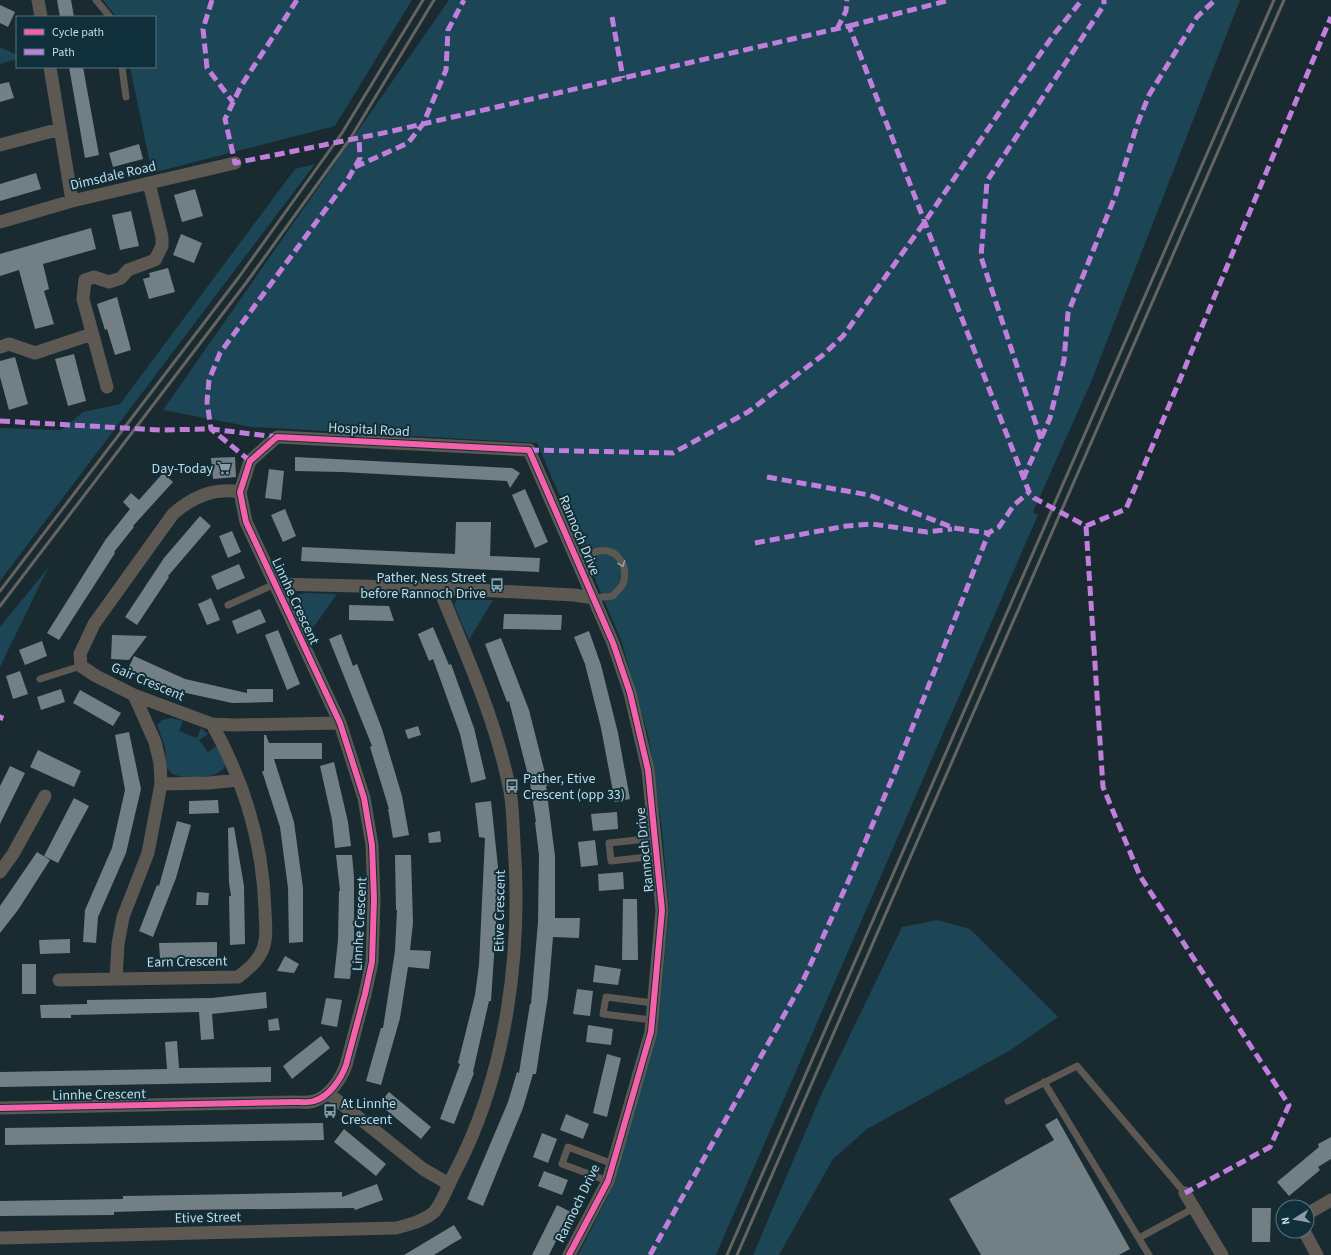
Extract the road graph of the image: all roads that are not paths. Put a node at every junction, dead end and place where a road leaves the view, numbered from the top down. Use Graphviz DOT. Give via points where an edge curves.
graph roads {
  1 [pos="38,0"];
  2 [pos="96,0"];
  3 [pos="41,16"];
  4 [pos="109,16"];
  5 [pos="50,68"];
  6 [pos="122,68"];
  7 [pos="126,97"];
  8 [pos="60,129"];
  9 [pos="0,145"];
  10 [pos="235,164"];
  11 [pos="149,184"];
  12 [pos="72,201"];
  13 [pos="0,222"];
  14 [pos="92,334"];
  15 [pos="0,347"];
  16 [pos="107,387"];
  17 [pos="529,450"];
  18 [pos="240,492"];
  19 [pos="580,564"];
  20 [pos="275,584"];
  21 [pos="439,588"];
  22 [pos="594,598"];
  23 [pos="228,605"];
  24 [pos="81,666"];
  25 [pos="40,679"];
  26 [pos="134,695"];
  27 [pos="340,722"];
  28 [pos="212,724"];
  29 [pos="238,780"];
  30 [pos="161,784"];
  31 [pos="45,796"];
  32 [pos="656,838"];
  33 [pos="657,856"];
  34 [pos="0,872"];
  35 [pos="116,979"];
  36 [pos="59,980"];
  37 [pos="654,1003"];
  38 [pos="652,1020"];
  39 [pos="1044,1082"];
  40 [pos="328,1093"];
  41 [pos="1008,1101"];
  42 [pos="0,1108"];
  43 [pos="613,1164"];
  44 [pos="608,1181"];
  45 [pos="449,1184"];
  46 [pos="1185,1193"];
  47 [pos="1331,1200"];
  48 [pos="1194,1208"];
  49 [pos="1315,1209"];
  50 [pos="415,1223"];
  51 [pos="0,1238"];
  52 [pos="1139,1238"];
  53 [pos="1308,1239"];
  54 [pos="569,1255"];
  55 [pos="1149,1255"];
  56 [pos="1222,1255"];
  57 [pos="1317,1255"];
  1 -- 3 [label="street"];
  2 -- 4 [label="lane"];
  5 -- 8 [label="street"];
  6 -- 7 [label="lane"];
  8 -- 9 [label="street"];
  8 -- 12 [label="street"];
  10 -- 11 [label="street, Dimsdale Road"];
  11 -- 12 [label="street, Dimsdale Road"];
  11 -- 14 [label="street" via="162,246 155,260 128,270 122,278 110,282 94,277 85,280 83,299"];
  12 -- 13 [label="street, Dimsdale Road"];
  14 -- 15 [label="street" via="35,353 9,344"];
  14 -- 16 [label="street"];
  17 -- 18 [label="street, Hospital Road" via="277,437 250,461"];
  17 -- 19 [label="street, Rannoch Drive"];
  18 -- 20 [label="street, Linnhe Crescent" via="246,522"];
  18 -- 24 [label="street" via="226,489 201,495 186,502 173,514 94,624 80,654"];
  19 -- 22 [label="street, Rannoch Drive"];
  19 -- 22 [label="lane, one-way" via="589,555 598,551 612,552 622,562 626,574 622,586 613,596"];
  20 -- 21 [label="street"];
  20 -- 23 [label="lane, Linnhe Crescent"];
  20 -- 27 [label="street, Linnhe Crescent"];
  21 -- 22 [label="street"];
  21 -- 45 [label="street, Etive Crescent" via="498,740 510,794 517,887 516,937 504,1029 480,1115 467,1149"];
  22 -- 32 [label="street, Rannoch Drive" via="614,643 639,729 648,770"];
  24 -- 25 [label="lane"];
  24 -- 26 [label="street, Gair Crescent"];
  26 -- 28 [label="street, Gair Crescent"];
  26 -- 30 [label="street" via="155,742"];
  27 -- 28 [label="street, Gair Crescent"];
  27 -- 40 [label="street, Linnhe Crescent" via="364,798 372,845 372,962 342,1075"];
  28 -- 29 [label="street, Earn Crescent" via="229,754"];
  29 -- 30 [label="street"];
  29 -- 35 [label="street, Earn Crescent" via="255,829 264,882 265,941 261,953 251,967 238,977"];
  30 -- 35 [label="street" via="148,853 123,917"];
  31 -- 34 [label="street" via="13,854"];
  32 -- 33 [label="street, Rannoch Drive"];
  32 -- 33 [label="lane" via="609,843 611,861"];
  33 -- 37 [label="street, Rannoch Drive" via="662,910"];
  35 -- 36 [label="street, Earn Crescent"];
  37 -- 38 [label="street, Rannoch Drive"];
  37 -- 38 [label="lane" via="606,997 603,1014"];
  38 -- 43 [label="street, Rannoch Drive" via="651,1032"];
  39 -- 41 [label="lane"];
  39 -- 46 [label="lane" via="1076,1066"];
  39 -- 52 [label="lane"];
  40 -- 42 [label="street, Linnhe Crescent" via="314,1102"];
  40 -- 45 [label="street" via="422,1169"];
  43 -- 44 [label="street, Rannoch Drive"];
  43 -- 44 [label="lane" via="568,1148 562,1164"];
  44 -- 54 [label="street, Rannoch Drive"];
  45 -- 50 [label="street, Etive Crescent" via="434,1211"];
  46 -- 48 [label="street"];
  47 -- 49 [label="street"];
  48 -- 52 [label="lane"];
  48 -- 56 [label="street"];
  50 -- 51 [label="street, Etive Street" via="396,1228"];
  52 -- 55 [label="lane"];
  53 -- 57 [label="street"];
}
